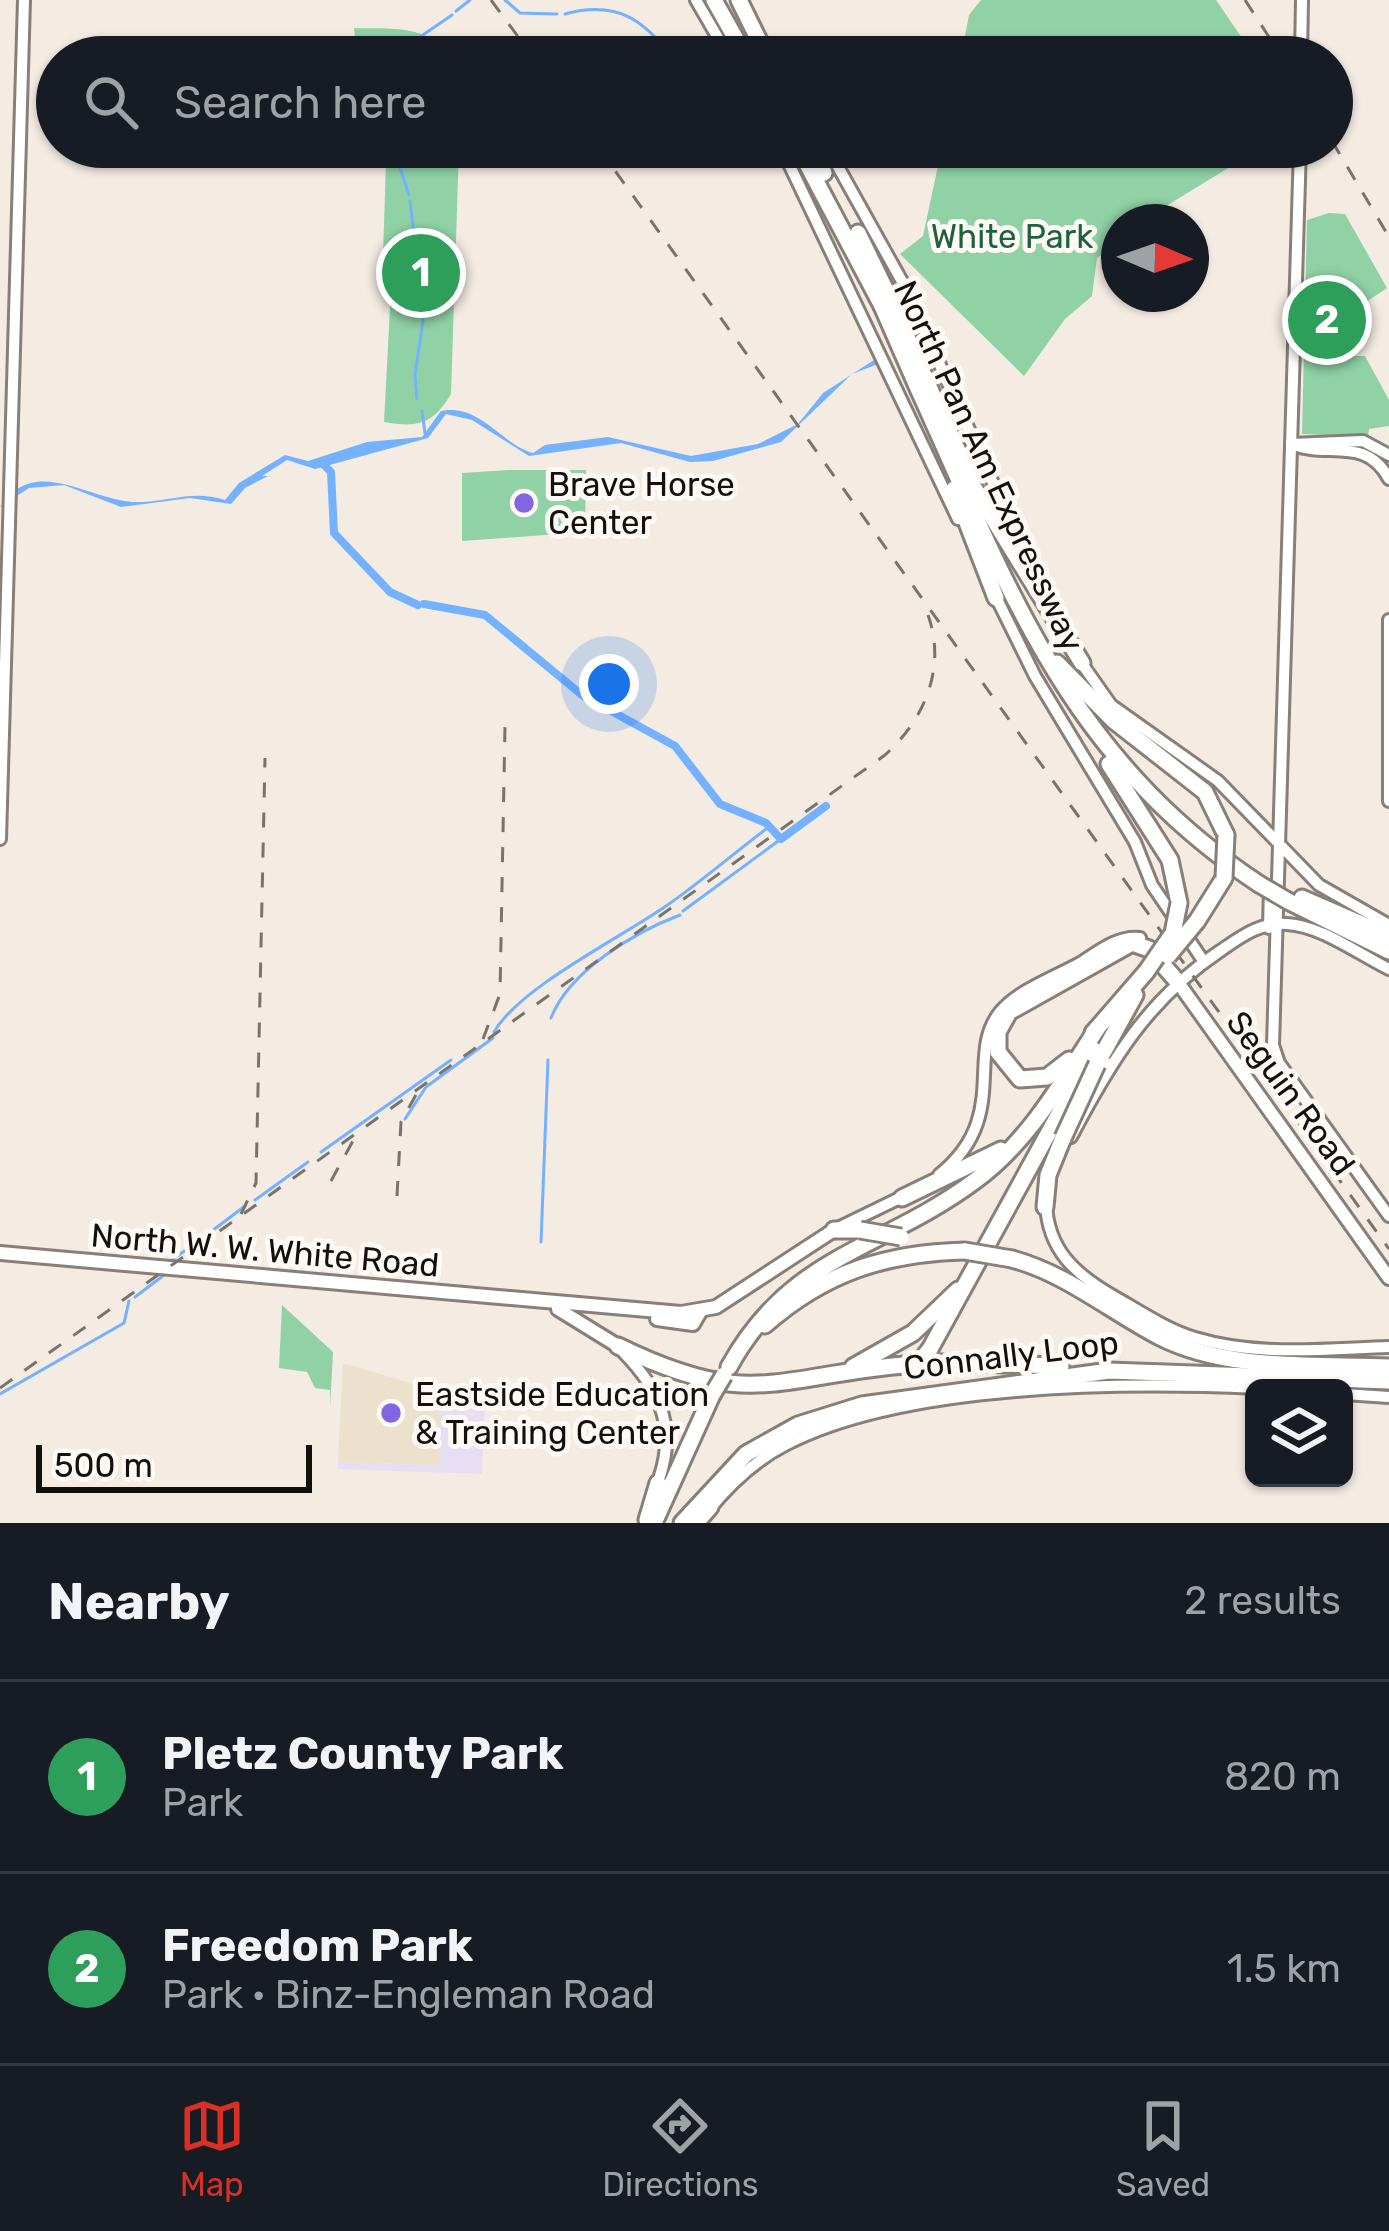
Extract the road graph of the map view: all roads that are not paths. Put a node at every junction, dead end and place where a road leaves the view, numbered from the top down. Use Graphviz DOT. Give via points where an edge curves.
graph roads {
  1 [pos="24,0"];
  2 [pos="696,0"];
  3 [pos="714,0"];
  4 [pos="725,0"];
  5 [pos="741,0"];
  6 [pos="1302,0"];
  7 [pos="717,36"];
  8 [pos="734,36"];
  9 [pos="746,36"];
  10 [pos="760,36"];
  11 [pos="1301,36"];
  12 [pos="795,168"];
  13 [pos="799,168"];
  14 [pos="810,168"];
  15 [pos="822,168"];
  16 [pos="838,168"];
  17 [pos="1299,168"];
  18 [pos="854,248"];
  19 [pos="887,305"];
  20 [pos="915,308"];
  21 [pos="871,328"];
  22 [pos="946,378"];
  23 [pos="925,391"];
  24 [pos="902,398"];
  25 [pos="928,412"];
  26 [pos="1291,444"];
  27 [pos="1308,448"];
  28 [pos="1389,455"];
  29 [pos="1290,472"];
  30 [pos="1389,478"];
  31 [pos="974,486"];
  32 [pos="996,598"];
  33 [pos="1389,620"];
  34 [pos="1057,663"];
  35 [pos="1082,663"];
  36 [pos="1094,734"];
  37 [pos="1389,801"];
  38 [pos="1276,812"];
  39 [pos="1255,820"];
  40 [pos="0,839"];
  41 [pos="1275,841"];
  42 [pos="1259,879"];
  43 [pos="1320,886"];
  44 [pos="1270,902"];
  45 [pos="1389,925"];
  46 [pos="1272,928"];
  47 [pos="1252,929"];
  48 [pos="1383,940"];
  49 [pos="1389,952"];
  50 [pos="1204,962"];
  51 [pos="1389,969"];
  52 [pos="1149,974"];
  53 [pos="1177,981"];
  54 [pos="1135,994"];
  55 [pos="1161,996"];
  56 [pos="1190,999"];
  57 [pos="1097,1029"];
  58 [pos="1102,1065"];
  59 [pos="1028,1131"];
  60 [pos="1030,1168"];
  61 [pos="902,1198"];
  62 [pos="1045,1208"];
  63 [pos="1389,1216"];
  64 [pos="834,1230"];
  65 [pos="964,1251"];
  66 [pos="0,1253"];
  67 [pos="980,1262"];
  68 [pos="1389,1278"];
  69 [pos="524,1301"];
  70 [pos="559,1309"];
  71 [pos="700,1312"];
  72 [pos="1126,1317"];
  73 [pos="1192,1338"];
  74 [pos="617,1346"];
  75 [pos="1389,1347"];
  76 [pos="1280,1351"];
  77 [pos="1384,1366"];
  78 [pos="1186,1370"];
  79 [pos="726,1371"];
  80 [pos="828,1377"];
  81 [pos="1360,1380"];
  82 [pos="1353,1381"];
  83 [pos="1389,1381"];
  84 [pos="1245,1388"];
  85 [pos="1353,1395"];
  86 [pos="1389,1397"];
  87 [pos="862,1405"];
  88 [pos="658,1483"];
  89 [pos="710,1508"];
  90 [pos="647,1523"];
  91 [pos="682,1523"];
  92 [pos="698,1523"];
  1 -- 40 [label="main road"];
  2 -- 7 [label="main road"];
  3 -- 8 [label="highway"];
  4 -- 9 [label="highway"];
  5 -- 10 [label="highway"];
  6 -- 11 [label="main road"];
  12 -- 21 [label="main road"];
  13 -- 18 [label="highway"];
  14 -- 18 [label="highway, North Pan Am Expressway"];
  15 -- 19 [label="highway, North Pan Am Expressway"];
  16 -- 20 [label="main road"];
  17 -- 26 [label="main road"];
  18 -- 19 [label="highway, North Pan Am Expressway"];
  19 -- 23 [label="highway, North Pan Am Expressway, bridge"];
  20 -- 21 [label="main road"];
  20 -- 22 [label="main road"];
  21 -- 24 [label="main road"];
  22 -- 24 [label="main road"];
  22 -- 35 [label="main road"];
  23 -- 25 [label="highway, North Pan Am Expressway"];
  23 -- 31 [label="highway, North Pan Am Expressway"];
  24 -- 32 [label="main road"];
  25 -- 32 [label="highway"];
  25 -- 36 [label="highway, North Pan Am Expressway" via="1031,636"];
  26 -- 27 [label="main road"];
  26 -- 28 [label="main road" via="1358,441"];
  26 -- 29 [label="main road"];
  27 -- 29 [label="main road"];
  27 -- 30 [label="main road" via="1359,451"];
  29 -- 38 [label="main road"];
  31 -- 34 [label="highway, North Pan Am Expressway"];
  31 -- 35 [label="highway"];
  32 -- 50 [label="main road" via="1152,885"];
  33 -- 37 [label="main road"];
  34 -- 42 [label="highway, North Pan Am Expressway" via="1152,785"];
  34 -- 52 [label="highway, bridge" via="1113,720 1205,792 1226,835 1224,878"];
  35 -- 39 [label="main road" via="1124,718 1218,781"];
  36 -- 42 [label="highway, North Pan Am Expressway" via="1170,816"];
  36 -- 52 [label="highway, bridge" via="1169,860 1179,903"];
  38 -- 39 [label="main road"];
  38 -- 41 [label="main road"];
  38 -- 43 [label="main road" via="1290,851"];
  39 -- 41 [label="main road"];
  41 -- 43 [label="main road"];
  41 -- 44 [label="main road"];
  41 -- 46 [label="main road"];
  42 -- 48 [label="highway, North Pan Am Expressway, bridge"];
  43 -- 45 [label="main road"];
  44 -- 46 [label="main road"];
  44 -- 47 [label="main road"];
  46 -- 47 [label="main road"];
  46 -- 51 [label="main road" via="1315,931"];
  46 -- 63 [label="main road" via="1279,1063"];
  47 -- 50 [label="main road"];
  48 -- 49 [label="highway, North Pan Am Expressway"];
  50 -- 53 [label="main road"];
  52 -- 54 [label="highway"];
  52 -- 57 [label="highway"];
  53 -- 55 [label="main road"];
  53 -- 56 [label="main road, Seguin Road"];
  53 -- 57 [label="highway" via="1144,945 1127,944 1010,1012 998,1052 1012,1075 1039,1080 1062,1069"];
  53 -- 61 [label="main road" via="1151,946 1130,937 1005,1007 991,1030 986,1094 972,1136 944,1172"];
  54 -- 58 [label="highway"];
  54 -- 60 [label="highway"];
  55 -- 56 [label="main road"];
  55 -- 58 [label="main road"];
  56 -- 68 [label="main road, Seguin Road"];
  57 -- 59 [label="highway"];
  58 -- 60 [label="highway"];
  58 -- 62 [label="main road"];
  58 -- 62 [label="highway, bridge" via="1048,1175"];
  59 -- 61 [label="highway"];
  59 -- 79 [label="highway" via="951,1197 799,1280 764,1314"];
  60 -- 67 [label="highway"];
  61 -- 64 [label="main road"];
  62 -- 73 [label="main road" via="1066,1263"];
  64 -- 65 [label="highway, bridge"];
  64 -- 71 [label="main road, North W. W. White Road"];
  65 -- 72 [label="highway, Connally Loop, bridge" via="1056,1275"];
  65 -- 79 [label="highway, Connally Loop" via="908,1253 847,1270 768,1322"];
  66 -- 69 [label="main road, North W. W. White Road"];
  67 -- 80 [label="highway" via="914,1333"];
  67 -- 87 [label="highway, bridge" via="911,1373"];
  69 -- 70 [label="main road, North W. W. White Road"];
  69 -- 71 [label="main road, North W. W. White Road"];
  70 -- 71 [label="main road, North W. W. White Road" via="689,1324"];
  70 -- 74 [label="main road, North W. W. White Road"];
  72 -- 73 [label="highway"];
  72 -- 77 [label="highway, Connally Loop" via="1208,1354"];
  73 -- 76 [label="main road"];
  74 -- 80 [label="highway" via="679,1375 728,1386"];
  74 -- 88 [label="main road" via="646,1375 664,1412 668,1446"];
  75 -- 76 [label="main road"];
  76 -- 77 [label="highway"];
  78 -- 80 [label="highway" via="948,1362"];
  78 -- 81 [label="highway, Connally Loop"];
  78 -- 87 [label="highway, Connally Loop" via="1056,1375"];
  79 -- 90 [label="highway, Connally Loop, bridge"];
  81 -- 82 [label="highway"];
  81 -- 83 [label="highway, Connally Loop"];
  84 -- 89 [label="main road" via="1068,1388 896,1412 786,1445 752,1465"];
  85 -- 86 [label="main road"];
  87 -- 91 [label="highway, Connally Loop" via="798,1425 746,1454"];
  88 -- 90 [label="highway"];
  89 -- 92 [label="highway"];
}
